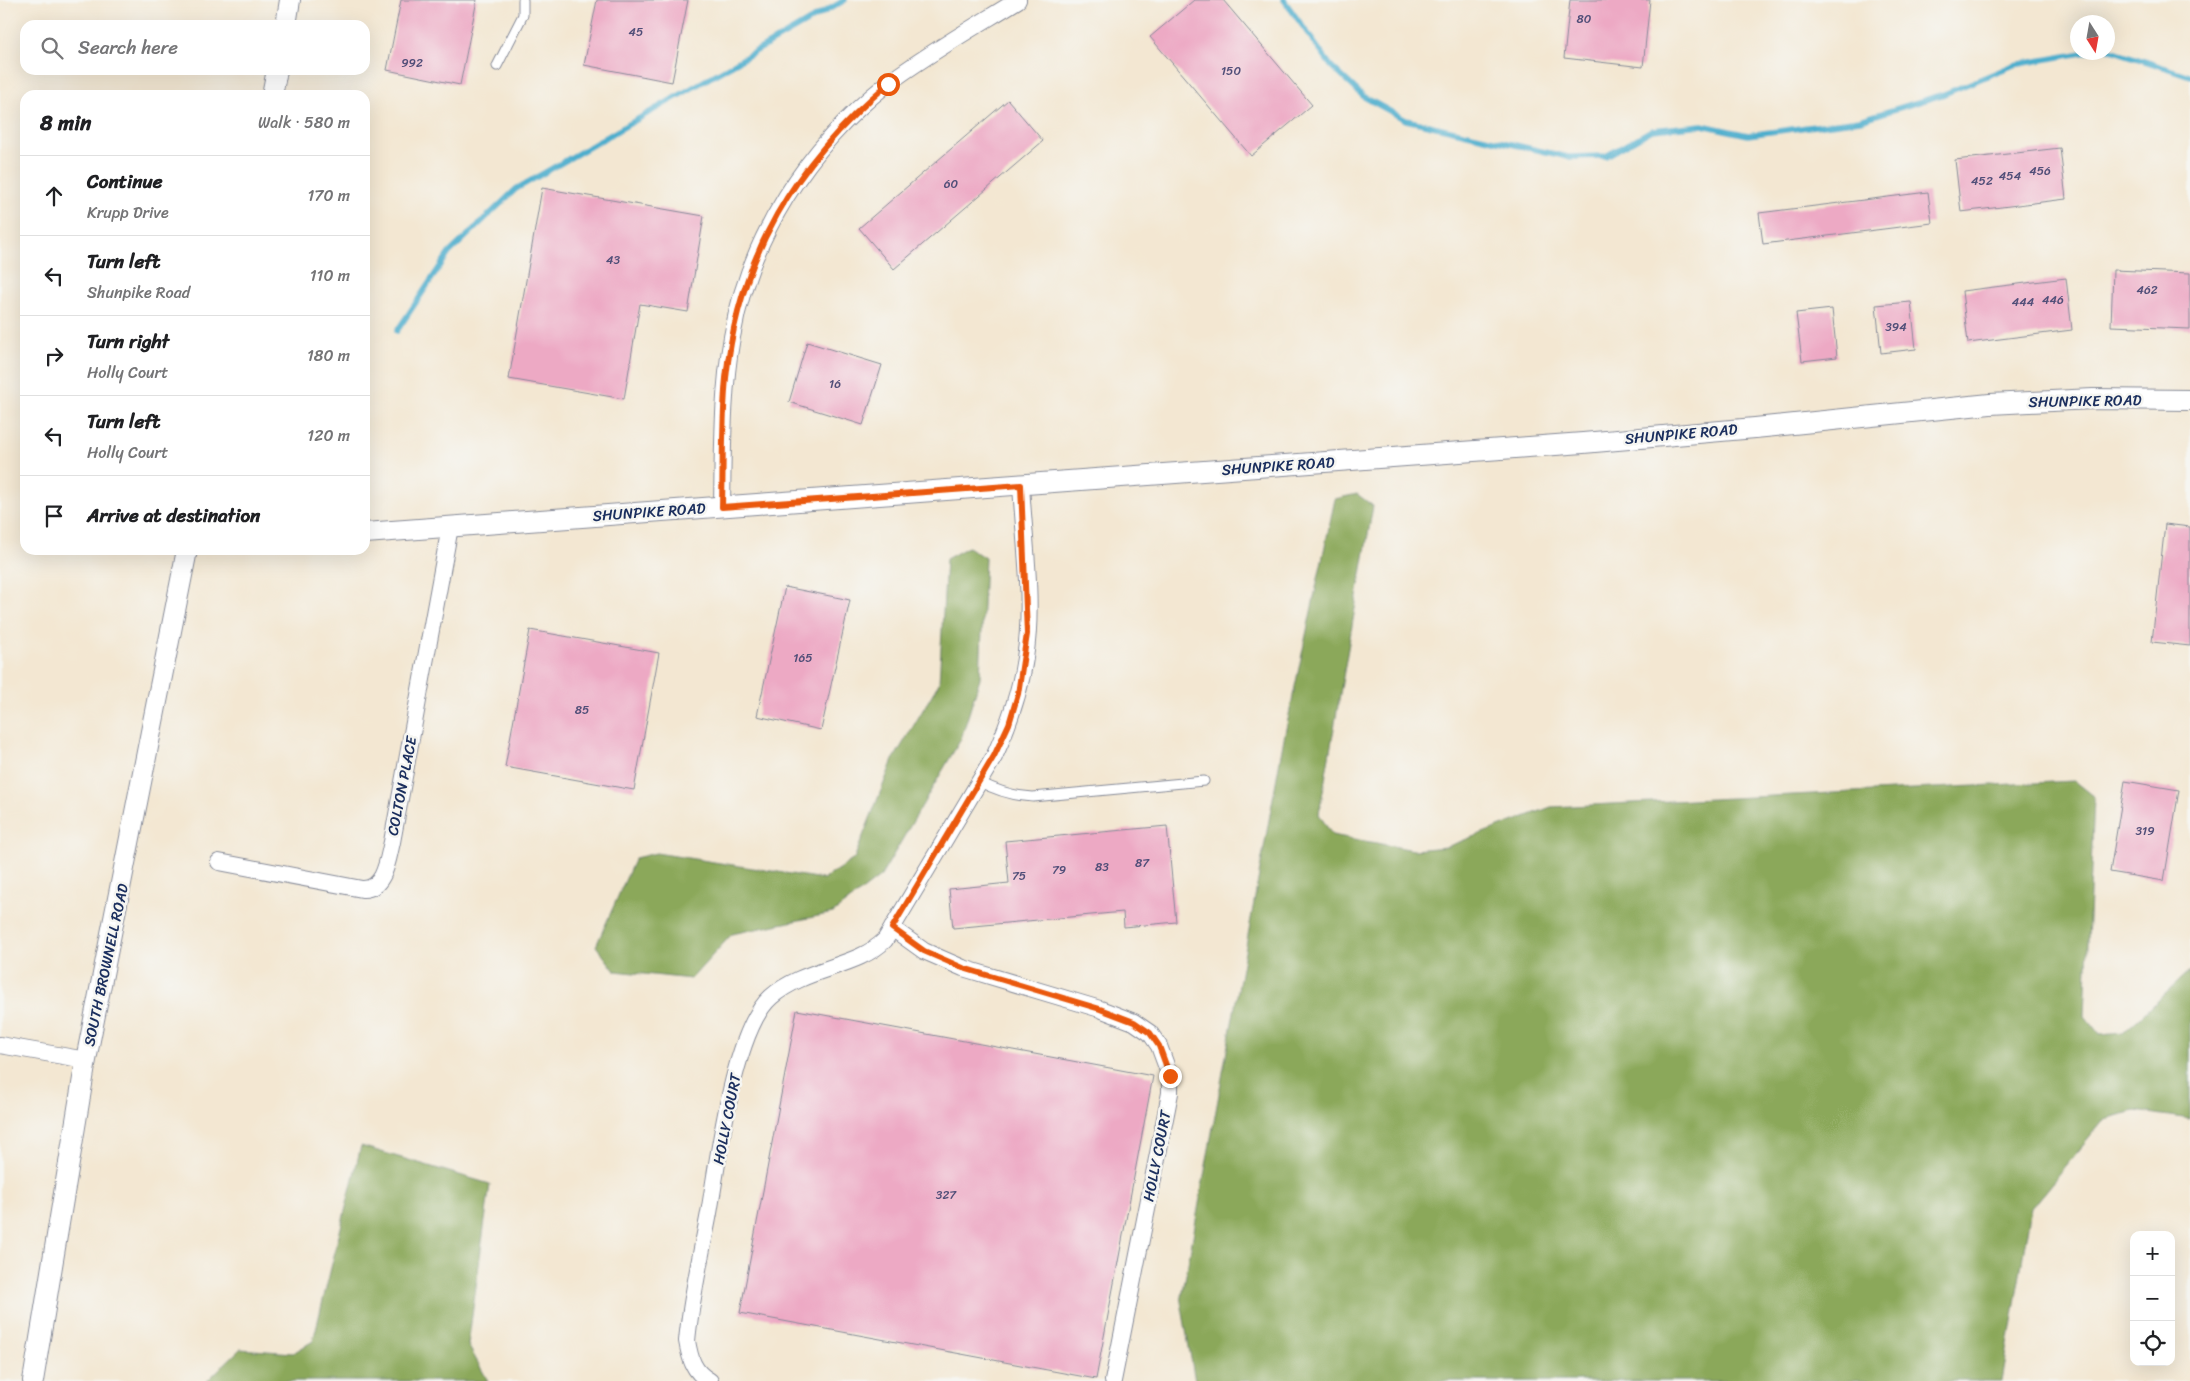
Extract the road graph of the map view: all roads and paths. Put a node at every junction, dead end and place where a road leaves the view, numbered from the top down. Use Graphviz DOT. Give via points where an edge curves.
graph roads {
  1 [pos="290,0"];
  2 [pos="524,0"];
  3 [pos="1018,0"];
  4 [pos="287,20"];
  5 [pos="497,66"];
  6 [pos="276,75"];
  7 [pos="273,90"];
  8 [pos="2190,400"];
  9 [pos="1021,485"];
  10 [pos="722,507"];
  11 [pos="450,527"];
  12 [pos="370,533"];
  13 [pos="186,555"];
  14 [pos="1204,781"];
  15 [pos="980,782"];
  16 [pos="219,862"];
  17 [pos="892,928"];
  18 [pos="0,1045"];
  19 [pos="86,1060"];
  20 [pos="33,1381"];
  21 [pos="710,1381"];
  22 [pos="1113,1381"];
  1 -- 4 [label="street"];
  2 -- 5 [label="lane" via="523,15"];
  3 -- 10 [label="street" via="888,84 866,102 824,145 774,217 748,276 732,337 725,394"];
  6 -- 7 [label="street"];
  8 -- 9 [label="street, SHUNPIKE ROAD" via="2093,399 1990,404 1657,436"];
  9 -- 10 [label="street, SHUNPIKE ROAD"];
  9 -- 15 [label="street, HOLLY COURT" via="1027,585 1025,657 1009,724"];
  10 -- 11 [label="street, SHUNPIKE ROAD"];
  11 -- 12 [label="street, SHUNPIKE ROAD"];
  11 -- 16 [label="street, COLTON PLACE" via="394,833 382,877 375,886 362,889"];
  13 -- 19 [label="street, SOUTH BROWNELL ROAD"];
  14 -- 15 [label="lane" via="1033,797 997,791"];
  15 -- 17 [label="street, HOLLY COURT"];
  17 -- 21 [label="street, HOLLY COURT" via="875,950 802,976 781,989 760,1011 751,1028 731,1092 688,1325 689,1357 700,1376"];
  17 -- 22 [label="street, HOLLY COURT" via="924,951 963,968 1119,1015 1150,1033 1159,1046 1170,1076 1170,1092"];
  18 -- 19 [label="street"];
  19 -- 20 [label="street, SOUTH BROWNELL ROAD"];
}
